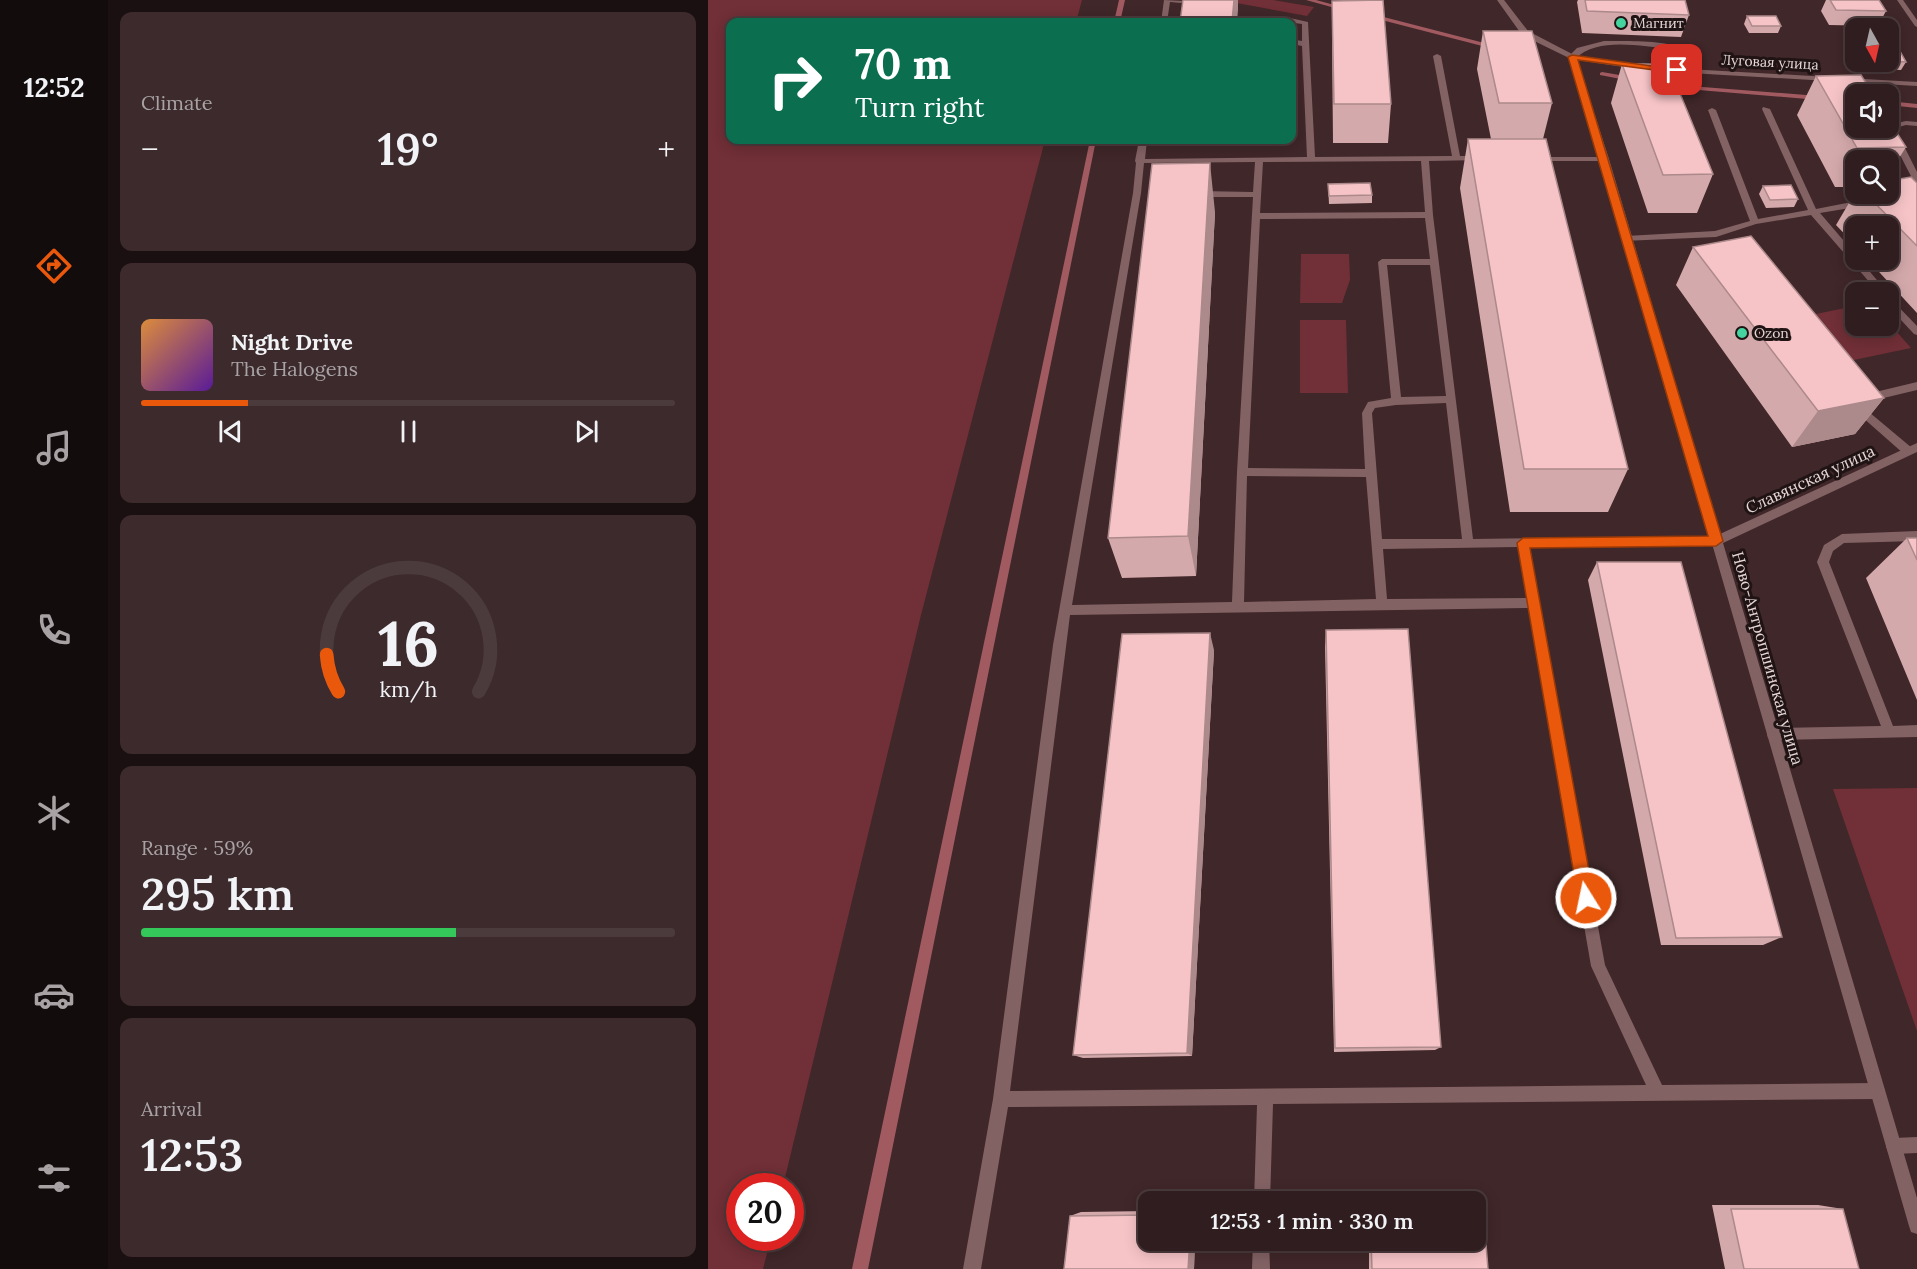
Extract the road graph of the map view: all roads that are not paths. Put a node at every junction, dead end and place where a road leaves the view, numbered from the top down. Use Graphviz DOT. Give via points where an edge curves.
graph roads {
  1 [pos="1500,0"];
  2 [pos="1900,0"];
  3 [pos="1180,1"];
  4 [pos="1165,18"];
  5 [pos="1296,21"];
  6 [pos="1917,25"];
  7 [pos="1296,43"];
  8 [pos="1305,44"];
  9 [pos="1437,56"];
  10 [pos="1573,62"];
  11 [pos="1700,72"];
  12 [pos="1917,84"];
  13 [pos="1766,109"];
  14 [pos="1712,110"];
  15 [pos="1917,124"];
  16 [pos="1142,144"];
  17 [pos="1425,158"];
  18 [pos="1456,158"];
  19 [pos="1490,158"];
  20 [pos="1525,158"];
  21 [pos="1605,159"];
  22 [pos="1259,160"];
  23 [pos="1311,160"];
  24 [pos="1139,161"];
  25 [pos="1917,180"];
  26 [pos="1192,194"];
  27 [pos="1257,195"];
  28 [pos="1858,204"];
  29 [pos="1813,211"];
  30 [pos="1429,215"];
  31 [pos="1256,216"];
  32 [pos="1755,222"];
  33 [pos="1626,239"];
  34 [pos="1435,262"];
  35 [pos="1874,282"];
  36 [pos="1899,312"];
  37 [pos="1917,332"];
  38 [pos="1917,386"];
  39 [pos="1451,399"];
  40 [pos="1396,400"];
  41 [pos="1913,449"];
  42 [pos="1242,472"];
  43 [pos="1371,473"];
  44 [pos="1917,536"];
  45 [pos="1716,541"];
  46 [pos="1468,542"];
  47 [pos="1523,543"];
  48 [pos="1377,544"];
  49 [pos="1533,603"];
  50 [pos="1382,604"];
  51 [pos="1238,607"];
  52 [pos="1065,610"];
  53 [pos="1889,731"];
  54 [pos="1917,731"];
  55 [pos="1773,734"];
  56 [pos="1877,1091"];
  57 [pos="1658,1094"];
  58 [pos="1265,1098"];
  59 [pos="1000,1099"];
  60 [pos="1917,1145"];
  61 [pos="1894,1146"];
  62 [pos="1262,1191"];
  63 [pos="1917,1226"];
  64 [pos="1262,1251"];
  65 [pos="972,1269"];
  66 [pos="1261,1269"];
  1 -- 10 [label="street, Луговая улица" via="1525,33"];
  2 -- 6 [label="street"];
  3 -- 4 [label="street" via="1167,0"];
  5 -- 8 [label="street" via="1305,22"];
  7 -- 8 [label="street"];
  8 -- 23 [label="street"];
  9 -- 18 [label="street"];
  10 -- 11 [label="street, Луговая улица"];
  10 -- 11 [label="street" via="1583,46 1596,44 1672,47 1681,51"];
  10 -- 21 [label="street, Ново-Антропшинская улица"];
  11 -- 12 [label="street, Луговая улица"];
  13 -- 29 [label="street"];
  14 -- 32 [label="street"];
  15 -- 25 [label="street" via="1890,127"];
  16 -- 24 [label="street"];
  17 -- 18 [label="street"];
  17 -- 23 [label="street"];
  17 -- 30 [label="street"];
  18 -- 19 [label="street"];
  20 -- 21 [label="street"];
  21 -- 33 [label="street, Ново-Антропшинская улица"];
  22 -- 23 [label="street"];
  22 -- 24 [label="street"];
  22 -- 27 [label="street"];
  24 -- 52 [label="street" via="1143,193"];
  26 -- 27 [label="street"];
  27 -- 31 [label="street"];
  28 -- 29 [label="street"];
  29 -- 32 [label="street"];
  29 -- 35 [label="street"];
  30 -- 31 [label="street"];
  30 -- 34 [label="street"];
  31 -- 42 [label="street"];
  32 -- 33 [label="street" via="1719,238"];
  33 -- 45 [label="street, Ново-Антропшинская улица"];
  34 -- 39 [label="street"];
  34 -- 40 [label="street" via="1382,262"];
  36 -- 37 [label="street"];
  38 -- 41 [label="street" via="1851,402"];
  39 -- 40 [label="street"];
  39 -- 46 [label="street"];
  40 -- 43 [label="street" via="1372,405 1367,413"];
  41 -- 45 [label="street, Славянская улица"];
  42 -- 43 [label="street"];
  42 -- 51 [label="street"];
  43 -- 48 [label="street"];
  44 -- 53 [label="street" via="1842,539 1828,548 1823,562"];
  45 -- 47 [label="street"];
  45 -- 55 [label="street, Ново-Антропшинская улица"];
  46 -- 47 [label="street"];
  46 -- 48 [label="street"];
  47 -- 49 [label="street"];
  48 -- 50 [label="street"];
  49 -- 50 [label="street"];
  49 -- 57 [label="street" via="1598,966"];
  50 -- 51 [label="street"];
  51 -- 52 [label="street"];
  52 -- 59 [label="street"];
  53 -- 54 [label="street"];
  53 -- 55 [label="street"];
  55 -- 56 [label="street, Ново-Антропшинская улица"];
  56 -- 57 [label="street"];
  56 -- 61 [label="street, Ново-Антропшинская улица"];
  57 -- 58 [label="street"];
  58 -- 59 [label="street"];
  58 -- 62 [label="street"];
  59 -- 65 [label="street"];
  60 -- 61 [label="street"];
  61 -- 63 [label="street, Ново-Антропшинская улица"];
  64 -- 66 [label="street"];
}
